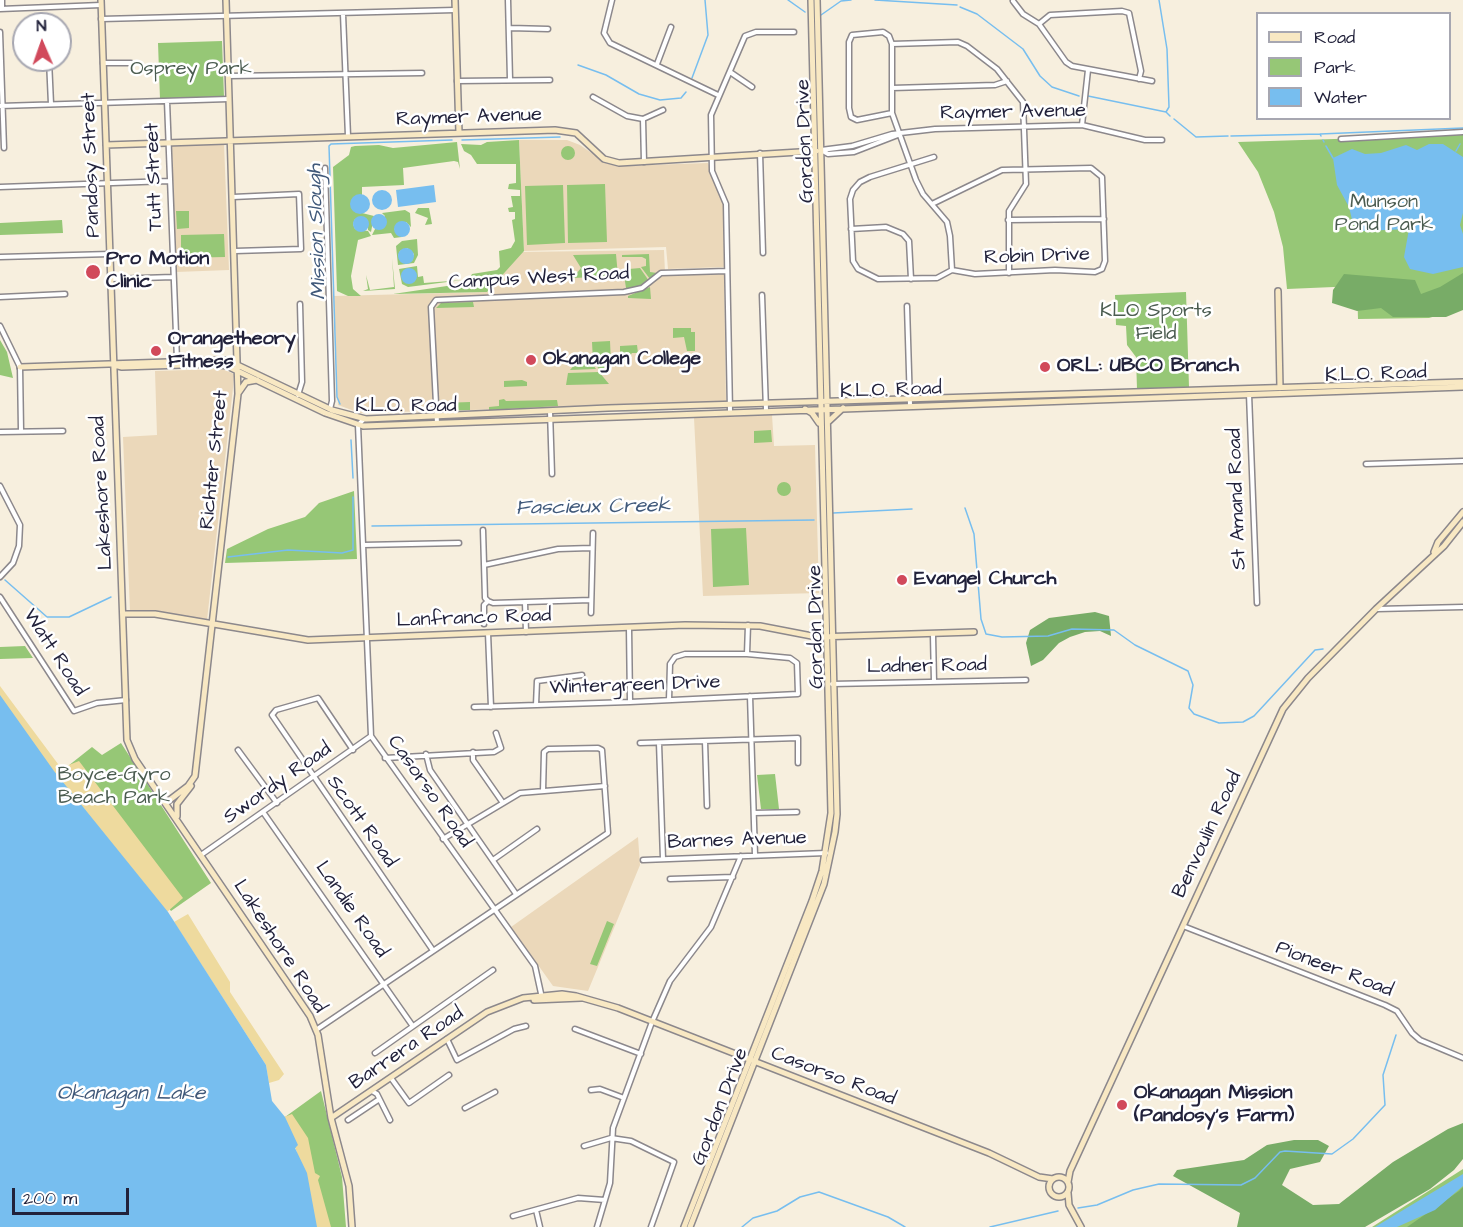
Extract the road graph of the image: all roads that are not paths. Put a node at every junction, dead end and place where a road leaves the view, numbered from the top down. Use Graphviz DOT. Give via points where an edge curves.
graph roads {
  1 [pos="2,0"];
  2 [pos="226,0"];
  3 [pos="455,0"];
  4 [pos="508,0"];
  5 [pos="612,0"];
  6 [pos="811,0"];
  7 [pos="817,0"];
  8 [pos="1013,1"];
  9 [pos="101,2"];
  10 [pos="1,9"];
  11 [pos="455,10"];
  12 [pos="343,14"];
  13 [pos="227,17"];
  14 [pos="101,19"];
  15 [pos="1039,24"];
  16 [pos="670,27"];
  17 [pos="510,28"];
  18 [pos="548,29"];
  19 [pos="0,32"];
  20 [pos="794,32"];
  21 [pos="892,44"];
  22 [pos="103,63"];
  23 [pos="131,63"];
  24 [pos="657,64"];
  25 [pos="1088,70"];
  26 [pos="50,72"];
  27 [pos="730,72"];
  28 [pos="346,73"];
  29 [pos="423,73"];
  30 [pos="229,76"];
  31 [pos="510,79"];
  32 [pos="1139,79"];
  33 [pos="550,80"];
  34 [pos="457,81"];
  35 [pos="1007,81"];
  36 [pos="1152,81"];
  37 [pos="752,87"];
  38 [pos="892,88"];
  39 [pos="718,95"];
  40 [pos="592,97"];
  41 [pos="229,99"];
  42 [pos="167,101"];
  43 [pos="104,103"];
  44 [pos="51,104"];
  45 [pos="2,106"];
  46 [pos="663,110"];
  47 [pos="892,113"];
  48 [pos="643,119"];
  49 [pos="1082,125"];
  50 [pos="1025,127"];
  51 [pos="1463,132"];
  52 [pos="459,133"];
  53 [pos="899,135"];
  54 [pos="348,136"];
  55 [pos="1341,139"];
  56 [pos="231,140"];
  57 [pos="1162,140"];
  58 [pos="168,143"];
  59 [pos="106,145"];
  60 [pos="4,148"];
  61 [pos="818,151"];
  62 [pos="760,153"];
  63 [pos="711,156"];
  64 [pos="934,157"];
  65 [pos="644,162"];
  66 [pos="909,165"];
  67 [pos="326,168"];
  68 [pos="1027,170"];
  69 [pos="169,181"];
  70 [pos="107,183"];
  71 [pos="0,187"];
  72 [pos="233,197"];
  73 [pos="932,204"];
  74 [pos="1104,219"];
  75 [pos="1008,220"];
  76 [pos="851,229"];
  77 [pos="235,251"];
  78 [pos="763,253"];
  79 [pos="110,254"];
  80 [pos="0,257"];
  81 [pos="952,270"];
  82 [pos="727,271"];
  83 [pos="1009,273"];
  84 [pos="173,277"];
  85 [pos="111,279"];
  86 [pos="911,279"];
  87 [pos="1278,291"];
  88 [pos="65,294"];
  89 [pos="762,295"];
  90 [pos="0,297"];
  91 [pos="300,304"];
  92 [pos="907,306"];
  93 [pos="0,326"];
  94 [pos="177,360"];
  95 [pos="239,363"];
  96 [pos="112,364"];
  97 [pos="20,368"];
  98 [pos="239,371"];
  99 [pos="261,380"];
  100 [pos="1463,382"];
  101 [pos="826,383"];
  102 [pos="819,386"];
  103 [pos="1463,387"];
  104 [pos="1280,390"];
  105 [pos="238,394"];
  106 [pos="1249,394"];
  107 [pos="298,396"];
  108 [pos="910,402"];
  109 [pos="827,404"];
  110 [pos="844,404"];
  111 [pos="804,405"];
  112 [pos="820,405"];
  113 [pos="766,406"];
  114 [pos="730,408"];
  115 [pos="330,409"];
  116 [pos="550,411"];
  117 [pos="436,416"];
  118 [pos="550,418"];
  119 [pos="364,419"];
  120 [pos="436,423"];
  121 [pos="820,424"];
  122 [pos="827,424"];
  123 [pos="360,425"];
  124 [pos="21,430"];
  125 [pos="63,430"];
  126 [pos="0,432"];
  127 [pos="1463,461"];
  128 [pos="1366,464"];
  129 [pos="552,474"];
  130 [pos="0,486"];
  131 [pos="1463,512"];
  132 [pos="1463,522"];
  133 [pos="483,530"];
  134 [pos="593,533"];
  135 [pos="459,543"];
  136 [pos="363,545"];
  137 [pos="591,548"];
  138 [pos="1434,554"];
  139 [pos="484,565"];
  140 [pos="0,577"];
  141 [pos="0,597"];
  142 [pos="591,600"];
  143 [pos="488,601"];
  144 [pos="525,603"];
  145 [pos="1257,603"];
  146 [pos="1463,607"];
  147 [pos="1376,609"];
  148 [pos="591,613"];
  149 [pos="124,614"];
  150 [pos="484,624"];
  151 [pos="213,625"];
  152 [pos="748,626"];
  153 [pos="628,628"];
  154 [pos="526,632"];
  155 [pos="974,632"];
  156 [pos="488,633"];
  157 [pos="933,635"];
  158 [pos="826,636"];
  159 [pos="833,636"];
  160 [pos="366,638"];
  161 [pos="747,654"];
  162 [pos="582,675"];
  163 [pos="1026,680"];
  164 [pos="934,682"];
  165 [pos="831,684"];
  166 [pos="750,696"];
  167 [pos="126,700"];
  168 [pos="669,700"];
  169 [pos="630,702"];
  170 [pos="536,705"];
  171 [pos="474,707"];
  172 [pos="491,707"];
  173 [pos="496,733"];
  174 [pos="371,736"];
  175 [pos="751,739"];
  176 [pos="705,741"];
  177 [pos="640,743"];
  178 [pos="659,743"];
  179 [pos="238,750"];
  180 [pos="353,750"];
  181 [pos="473,752"];
  182 [pos="426,754"];
  183 [pos="385,758"];
  184 [pos="798,763"];
  185 [pos="195,776"];
  186 [pos="313,778"];
  187 [pos="605,786"];
  188 [pos="543,791"];
  189 [pos="167,802"];
  190 [pos="277,803"];
  191 [pos="503,803"];
  192 [pos="707,806"];
  193 [pos="263,812"];
  194 [pos="797,812"];
  195 [pos="754,813"];
  196 [pos="178,819"];
  197 [pos="468,824"];
  198 [pos="537,829"];
  199 [pos="443,839"];
  200 [pos="829,853"];
  201 [pos="201,855"];
  202 [pos="755,855"];
  203 [pos="741,856"];
  204 [pos="663,859"];
  205 [pos="493,860"];
  206 [pos="643,860"];
  207 [pos="733,877"];
  208 [pos="670,879"];
  209 [pos="516,894"];
  210 [pos="493,909"];
  211 [pos="1182,926"];
  212 [pos="432,949"];
  213 [pos="493,970"];
  214 [pos="384,984"];
  215 [pos="542,997"];
  216 [pos="652,1022"];
  217 [pos="412,1025"];
  218 [pos="526,1026"];
  219 [pos="316,1029"];
  220 [pos="575,1029"];
  221 [pos="447,1039"];
  222 [pos="375,1053"];
  223 [pos="641,1054"];
  224 [pos="1463,1058"];
  225 [pos="752,1061"];
  226 [pos="450,1076"];
  227 [pos="391,1078"];
  228 [pos="591,1090"];
  229 [pos="372,1091"];
  230 [pos="495,1092"];
  231 [pos="624,1098"];
  232 [pos="361,1099"];
  233 [pos="378,1100"];
  234 [pos="367,1108"];
  235 [pos="465,1108"];
  236 [pos="331,1118"];
  237 [pos="348,1120"];
  238 [pos="390,1120"];
  239 [pos="611,1138"];
  240 [pos="584,1146"];
  241 [pos="1070,1171"];
  242 [pos="1039,1177"];
  243 [pos="1056,1178"];
  244 [pos="1068,1182"];
  245 [pos="1048,1188"];
  246 [pos="1068,1192"];
  247 [pos="1057,1197"];
  248 [pos="605,1200"];
  249 [pos="1069,1205"];
  250 [pos="536,1210"];
  251 [pos="513,1216"];
  252 [pos="652,1226"];
  253 [pos="352,1227"];
  254 [pos="540,1227"];
  255 [pos="597,1227"];
  256 [pos="658,1227"];
  257 [pos="684,1227"];
  258 [pos="690,1227"];
  259 [pos="1081,1227"];
  1 -- 10 [label="street"];
  2 -- 13 [label="main road, Richter Street"];
  3 -- 11 [label="main road"];
  4 -- 17 [label="street"];
  5 -- 24 [label="street" via="604,33 610,43"];
  6 -- 61 [label="main road, Gordon Drive"];
  7 -- 61 [label="main road, Gordon Drive"];
  8 -- 15 [label="street" via="1023,14"];
  9 -- 10 [label="street"];
  9 -- 14 [label="main road, Pandosy Street"];
  11 -- 12 [label="street"];
  11 -- 34 [label="main road"];
  12 -- 13 [label="street"];
  12 -- 28 [label="street"];
  13 -- 14 [label="street"];
  13 -- 30 [label="main road, Richter Street"];
  14 -- 22 [label="main road, Pandosy Street"];
  15 -- 25 [label="street" via="1066,62"];
  15 -- 32 [label="street" via="1050,15 1122,10 1129,14 1141,71"];
  16 -- 24 [label="street"];
  17 -- 18 [label="street"];
  17 -- 31 [label="street"];
  19 -- 45 [label="street"];
  20 -- 27 [label="street" via="756,32 745,36"];
  21 -- 35 [label="street" via="957,42 997,69"];
  21 -- 38 [label="street"];
  21 -- 47 [label="street" via="884,32 852,35 849,42 851,117 857,120"];
  22 -- 23 [label="street"];
  22 -- 43 [label="main road, Pandosy Street"];
  24 -- 39 [label="street"];
  25 -- 32 [label="street"];
  25 -- 49 [label="street"];
  26 -- 44 [label="street"];
  27 -- 37 [label="street"];
  27 -- 39 [label="street"];
  28 -- 29 [label="street"];
  28 -- 30 [label="street"];
  28 -- 54 [label="street"];
  30 -- 41 [label="main road, Richter Street"];
  31 -- 33 [label="street"];
  31 -- 34 [label="street"];
  32 -- 36 [label="street"];
  34 -- 52 [label="main road"];
  35 -- 38 [label="street" via="995,85"];
  35 -- 50 [label="street" via="1023,102"];
  38 -- 47 [label="street"];
  39 -- 63 [label="street" via="711,115"];
  40 -- 48 [label="street" via="627,116"];
  41 -- 42 [label="street"];
  41 -- 56 [label="main road, Richter Street"];
  42 -- 43 [label="street"];
  42 -- 58 [label="street, Tutt Street"];
  43 -- 44 [label="street"];
  43 -- 59 [label="main road, Pandosy Street"];
  44 -- 45 [label="street"];
  45 -- 60 [label="street"];
  46 -- 48 [label="street"];
  47 -- 53 [label="street"];
  48 -- 65 [label="street"];
  49 -- 50 [label="street, Raymer Avenue"];
  49 -- 57 [label="street, Raymer Avenue" via="1145,140"];
  50 -- 53 [label="street, Raymer Avenue" via="935,129"];
  50 -- 68 [label="street"];
  51 -- 55 [label="street"];
  52 -- 54 [label="main road, Raymer Avenue"];
  52 -- 65 [label="main road, Raymer Avenue" via="576,133 604,159"];
  53 -- 61 [label="street, Raymer Avenue" via="854,152"];
  53 -- 66 [label="street"];
  54 -- 56 [label="main road, Raymer Avenue"];
  56 -- 58 [label="main road, Raymer Avenue"];
  56 -- 72 [label="main road, Richter Street"];
  58 -- 59 [label="main road, Raymer Avenue"];
  58 -- 69 [label="street, Tutt Street"];
  59 -- 70 [label="main road, Pandosy Street"];
  61 -- 62 [label="main road, Raymer Avenue"];
  61 -- 101 [label="main road, Gordon Drive"];
  61 -- 102 [label="main road, Gordon Drive"];
  62 -- 63 [label="main road, Raymer Avenue"];
  62 -- 78 [label="street"];
  63 -- 65 [label="main road, Raymer Avenue"];
  63 -- 82 [label="street" via="712,171 726,204"];
  64 -- 66 [label="street"];
  66 -- 73 [label="street"];
  66 -- 76 [label="street" via="860,182 850,199"];
  67 -- 115 [label="street"];
  68 -- 73 [label="street, Robin Drive" via="993,173"];
  68 -- 74 [label="street, Robin Drive" via="1098,171 1102,177"];
  68 -- 75 [label="street" via="1026,184 1009,211"];
  69 -- 70 [label="street"];
  69 -- 84 [label="street, Tutt Street"];
  70 -- 71 [label="street"];
  70 -- 79 [label="main road, Pandosy Street"];
  72 -- 77 [label="main road, Richter Street"];
  72 -- 77 [label="street" via="299,194 301,249"];
  73 -- 81 [label="street" via="947,222"];
  74 -- 75 [label="street"];
  74 -- 83 [label="street, Robin Drive" via="1102,269"];
  75 -- 83 [label="street"];
  76 -- 86 [label="street" via="853,261 858,269 878,279"];
  76 -- 86 [label="street" via="886,227 903,234 909,241"];
  77 -- 95 [label="main road, Richter Street"];
  79 -- 80 [label="street"];
  79 -- 85 [label="main road, Pandosy Street"];
  81 -- 83 [label="street, Robin Drive" via="963,274"];
  81 -- 86 [label="street" via="937,278"];
  82 -- 114 [label="street"];
  82 -- 117 [label="street, Campus West Road" via="661,273 642,288 624,292 436,300 431,308"];
  84 -- 85 [label="street"];
  84 -- 94 [label="street, Tutt Street"];
  85 -- 96 [label="main road, Pandosy Street"];
  87 -- 104 [label="main road"];
  88 -- 90 [label="street"];
  89 -- 113 [label="street"];
  91 -- 107 [label="street" via="302,382"];
  92 -- 108 [label="street"];
  93 -- 97 [label="street"];
  94 -- 95 [label="main road, K.L.O. Road"];
  94 -- 96 [label="main road, K.L.O. Road"];
  95 -- 98 [label="main road, Richter Street"];
  95 -- 107 [label="main road, K.L.O. Road"];
  96 -- 97 [label="main road"];
  96 -- 98 [label="main road, K.L.O. Road" via="213,364"];
  96 -- 149 [label="main road, Lakeshore Road"];
  97 -- 124 [label="street"];
  98 -- 99 [label="main road, K.L.O. Road"];
  98 -- 105 [label="main road, Richter Street"];
  99 -- 105 [label="main road" via="247,382"];
  99 -- 107 [label="main road, K.L.O. Road"];
  100 -- 104 [label="main road, K.L.O. Road"];
  101 -- 109 [label="main road, Gordon Drive"];
  101 -- 110 [label="main road" via="834,397"];
  102 -- 111 [label="main road"];
  102 -- 112 [label="main road, Gordon Drive"];
  103 -- 104 [label="main road, K.L.O. Road"];
  104 -- 106 [label="main road, K.L.O. Road"];
  104 -- 108 [label="main road, K.L.O. Road"];
  105 -- 151 [label="main road, Richter Street"];
  106 -- 108 [label="main road, K.L.O. Road"];
  106 -- 145 [label="street, St Amand Road"];
  107 -- 115 [label="main road, K.L.O. Road"];
  107 -- 123 [label="main road, K.L.O. Road" via="325,413"];
  108 -- 110 [label="main road, K.L.O. Road"];
  109 -- 110 [label="main road, K.L.O. Road"];
  109 -- 112 [label="main road, K.L.O. Road"];
  109 -- 122 [label="main road, Gordon Drive"];
  110 -- 122 [label="main road"];
  111 -- 112 [label="main road, K.L.O. Road"];
  111 -- 113 [label="main road, K.L.O. Road"];
  111 -- 121 [label="main road"];
  112 -- 121 [label="main road, Gordon Drive"];
  113 -- 114 [label="main road, K.L.O. Road"];
  114 -- 116 [label="main road, K.L.O. Road"];
  114 -- 118 [label="main road, K.L.O. Road"];
  115 -- 119 [label="main road, K.L.O. Road"];
  116 -- 117 [label="main road, K.L.O. Road"];
  116 -- 118 [label="street"];
  117 -- 119 [label="main road, K.L.O. Road"];
  117 -- 120 [label="street, Campus West Road"];
  118 -- 120 [label="main road, K.L.O. Road"];
  118 -- 129 [label="street"];
  119 -- 123 [label="street"];
  120 -- 123 [label="main road, K.L.O. Road"];
  121 -- 158 [label="main road, Gordon Drive"];
  122 -- 159 [label="main road, Gordon Drive"];
  123 -- 136 [label="street, Casorso Road"];
  124 -- 125 [label="street"];
  124 -- 126 [label="street"];
  127 -- 128 [label="street"];
  130 -- 140 [label="street" via="20,525 14,563"];
  131 -- 138 [label="main road, Benvoulin Road" via="1438,542"];
  132 -- 138 [label="main road, Benvoulin Road"];
  133 -- 139 [label="street"];
  134 -- 137 [label="street"];
  135 -- 136 [label="street"];
  136 -- 160 [label="street, Casorso Road"];
  137 -- 139 [label="street" via="558,549"];
  137 -- 142 [label="street"];
  138 -- 147 [label="main road, Benvoulin Road"];
  139 -- 143 [label="street"];
  141 -- 167 [label="street, Watt Road" via="74,711 97,703"];
  142 -- 144 [label="street"];
  142 -- 148 [label="street"];
  143 -- 144 [label="street"];
  143 -- 150 [label="street" via="484,605"];
  144 -- 154 [label="street"];
  146 -- 147 [label="street"];
  147 -- 211 [label="main road, Benvoulin Road" via="1283,709"];
  149 -- 151 [label="main road, Lanfranco Road" via="155,614"];
  149 -- 167 [label="main road, Lakeshore Road"];
  151 -- 160 [label="main road, Lanfranco Road" via="308,640"];
  151 -- 185 [label="main road, Richter Street"];
  152 -- 153 [label="main road, Lanfranco Road"];
  152 -- 158 [label="main road, Lanfranco Road"];
  152 -- 161 [label="street"];
  153 -- 154 [label="main road, Lanfranco Road"];
  153 -- 169 [label="street"];
  154 -- 156 [label="main road, Lanfranco Road"];
  155 -- 157 [label="main road, Lanfranco Road"];
  156 -- 160 [label="main road, Lanfranco Road"];
  156 -- 172 [label="street"];
  157 -- 159 [label="main road, Lanfranco Road"];
  157 -- 164 [label="street"];
  158 -- 159 [label="main road, Lanfranco Road"];
  158 -- 165 [label="main road, Gordon Drive"];
  159 -- 165 [label="main road, Gordon Drive"];
  160 -- 174 [label="street, Casorso Road"];
  161 -- 166 [label="street, Wintergreen Drive" via="789,658 797,663 798,694"];
  161 -- 168 [label="street" via="675,657 670,664"];
  162 -- 170 [label="street" via="537,681"];
  163 -- 164 [label="street, Ladner Road"];
  164 -- 165 [label="street, Ladner Road"];
  165 -- 200 [label="main road, Gordon Drive" via="837,814"];
  166 -- 168 [label="street, Wintergreen Drive"];
  166 -- 175 [label="street"];
  167 -- 189 [label="main road, Lakeshore Road" via="127,740 135,759"];
  168 -- 169 [label="street, Wintergreen Drive"];
  169 -- 170 [label="street, Wintergreen Drive"];
  170 -- 172 [label="street, Wintergreen Drive"];
  171 -- 172 [label="street, Wintergreen Drive"];
  173 -- 181 [label="street" via="501,744 498,750"];
  174 -- 180 [label="street, Swordy Road"];
  174 -- 183 [label="street, Casorso Road"];
  175 -- 176 [label="street"];
  175 -- 184 [label="street" via="798,738"];
  175 -- 195 [label="street"];
  176 -- 178 [label="street"];
  176 -- 192 [label="street"];
  177 -- 178 [label="street"];
  178 -- 204 [label="street"];
  179 -- 190 [label="street"];
  180 -- 186 [label="street, Swordy Road"];
  180 -- 186 [label="street, Scott Road" via="318,698 276,710 272,715"];
  181 -- 182 [label="street"];
  181 -- 191 [label="street" via="473,760"];
  182 -- 183 [label="street"];
  182 -- 197 [label="street" via="430,770"];
  183 -- 199 [label="street, Casorso Road"];
  185 -- 189 [label="main road"];
  185 -- 196 [label="main road" via="177,804"];
  186 -- 190 [label="street, Swordy Road"];
  186 -- 212 [label="street, Scott Road"];
  187 -- 188 [label="street"];
  187 -- 188 [label="street" via="602,750 548,749 542,756"];
  187 -- 209 [label="street" via="608,833"];
  188 -- 191 [label="street" via="520,793"];
  189 -- 196 [label="main road, Lakeshore Road"];
  190 -- 193 [label="street, Swordy Road"];
  191 -- 197 [label="street"];
  193 -- 201 [label="street, Swordy Road"];
  193 -- 214 [label="street, Landie Road"];
  194 -- 195 [label="street"];
  195 -- 202 [label="street"];
  196 -- 201 [label="main road, Lakeshore Road"];
  197 -- 199 [label="street"];
  197 -- 205 [label="street"];
  198 -- 205 [label="street"];
  199 -- 210 [label="street, Casorso Road"];
  200 -- 202 [label="street, Barnes Avenue"];
  200 -- 225 [label="main road, Gordon Drive" via="824,884"];
  201 -- 219 [label="main road, Lakeshore Road"];
  202 -- 203 [label="street, Barnes Avenue"];
  203 -- 204 [label="street, Barnes Avenue"];
  203 -- 207 [label="street"];
  204 -- 206 [label="street, Barnes Avenue"];
  205 -- 209 [label="street"];
  207 -- 208 [label="street"];
  207 -- 216 [label="street" via="711,927 670,981"];
  209 -- 210 [label="street"];
  210 -- 212 [label="street"];
  210 -- 215 [label="street, Casorso Road" via="535,966"];
  211 -- 224 [label="street, Pioneer Road" via="1385,1005 1397,1011 1420,1040"];
  211 -- 241 [label="main road, Benvoulin Road"];
  212 -- 214 [label="street"];
  213 -- 217 [label="street"];
  214 -- 217 [label="street, Landie Road"];
  214 -- 219 [label="street"];
  215 -- 216 [label="main road, Casorso Road" via="581,998"];
  215 -- 221 [label="main road, Barrera Road" via="500,1006"];
  216 -- 223 [label="street"];
  216 -- 225 [label="main road, Casorso Road"];
  217 -- 222 [label="street"];
  218 -- 221 [label="street" via="486,1042 457,1060"];
  219 -- 236 [label="main road, Lakeshore Road"];
  220 -- 223 [label="street"];
  221 -- 227 [label="main road, Barrera Road"];
  223 -- 231 [label="street"];
  225 -- 242 [label="main road, Casorso Road"];
  225 -- 257 [label="main road, Gordon Drive"];
  225 -- 258 [label="main road, Gordon Drive"];
  226 -- 227 [label="street" via="409,1103"];
  227 -- 229 [label="main road, Barrera Road"];
  228 -- 231 [label="street" via="600,1089"];
  229 -- 232 [label="main road, Barrera Road"];
  229 -- 233 [label="street"];
  230 -- 235 [label="street"];
  231 -- 239 [label="street"];
  232 -- 234 [label="street"];
  232 -- 236 [label="main road, Barrera Road"];
  233 -- 234 [label="street"];
  233 -- 238 [label="street"];
  234 -- 237 [label="street"];
  236 -- 253 [label="main road, Lakeshore Road" via="349,1186"];
  239 -- 240 [label="street"];
  239 -- 248 [label="street" via="610,1183"];
  239 -- 252 [label="street" via="631,1142 674,1161"];
  241 -- 243 [label="main road"];
  241 -- 244 [label="main road, Benvoulin Road"];
  242 -- 243 [label="main road, Casorso Road"];
  242 -- 245 [label="main road, Casorso Road"];
  243 -- 244 [label="main road"];
  243 -- 245 [label="main road"];
  244 -- 246 [label="main road"];
  245 -- 247 [label="main road"];
  246 -- 247 [label="main road"];
  246 -- 249 [label="main road"];
  247 -- 249 [label="main road"];
  248 -- 250 [label="street" via="578,1198"];
  248 -- 255 [label="street"];
  249 -- 259 [label="main road"];
  250 -- 251 [label="street"];
  250 -- 254 [label="street"];
  252 -- 256 [label="street"];
}
